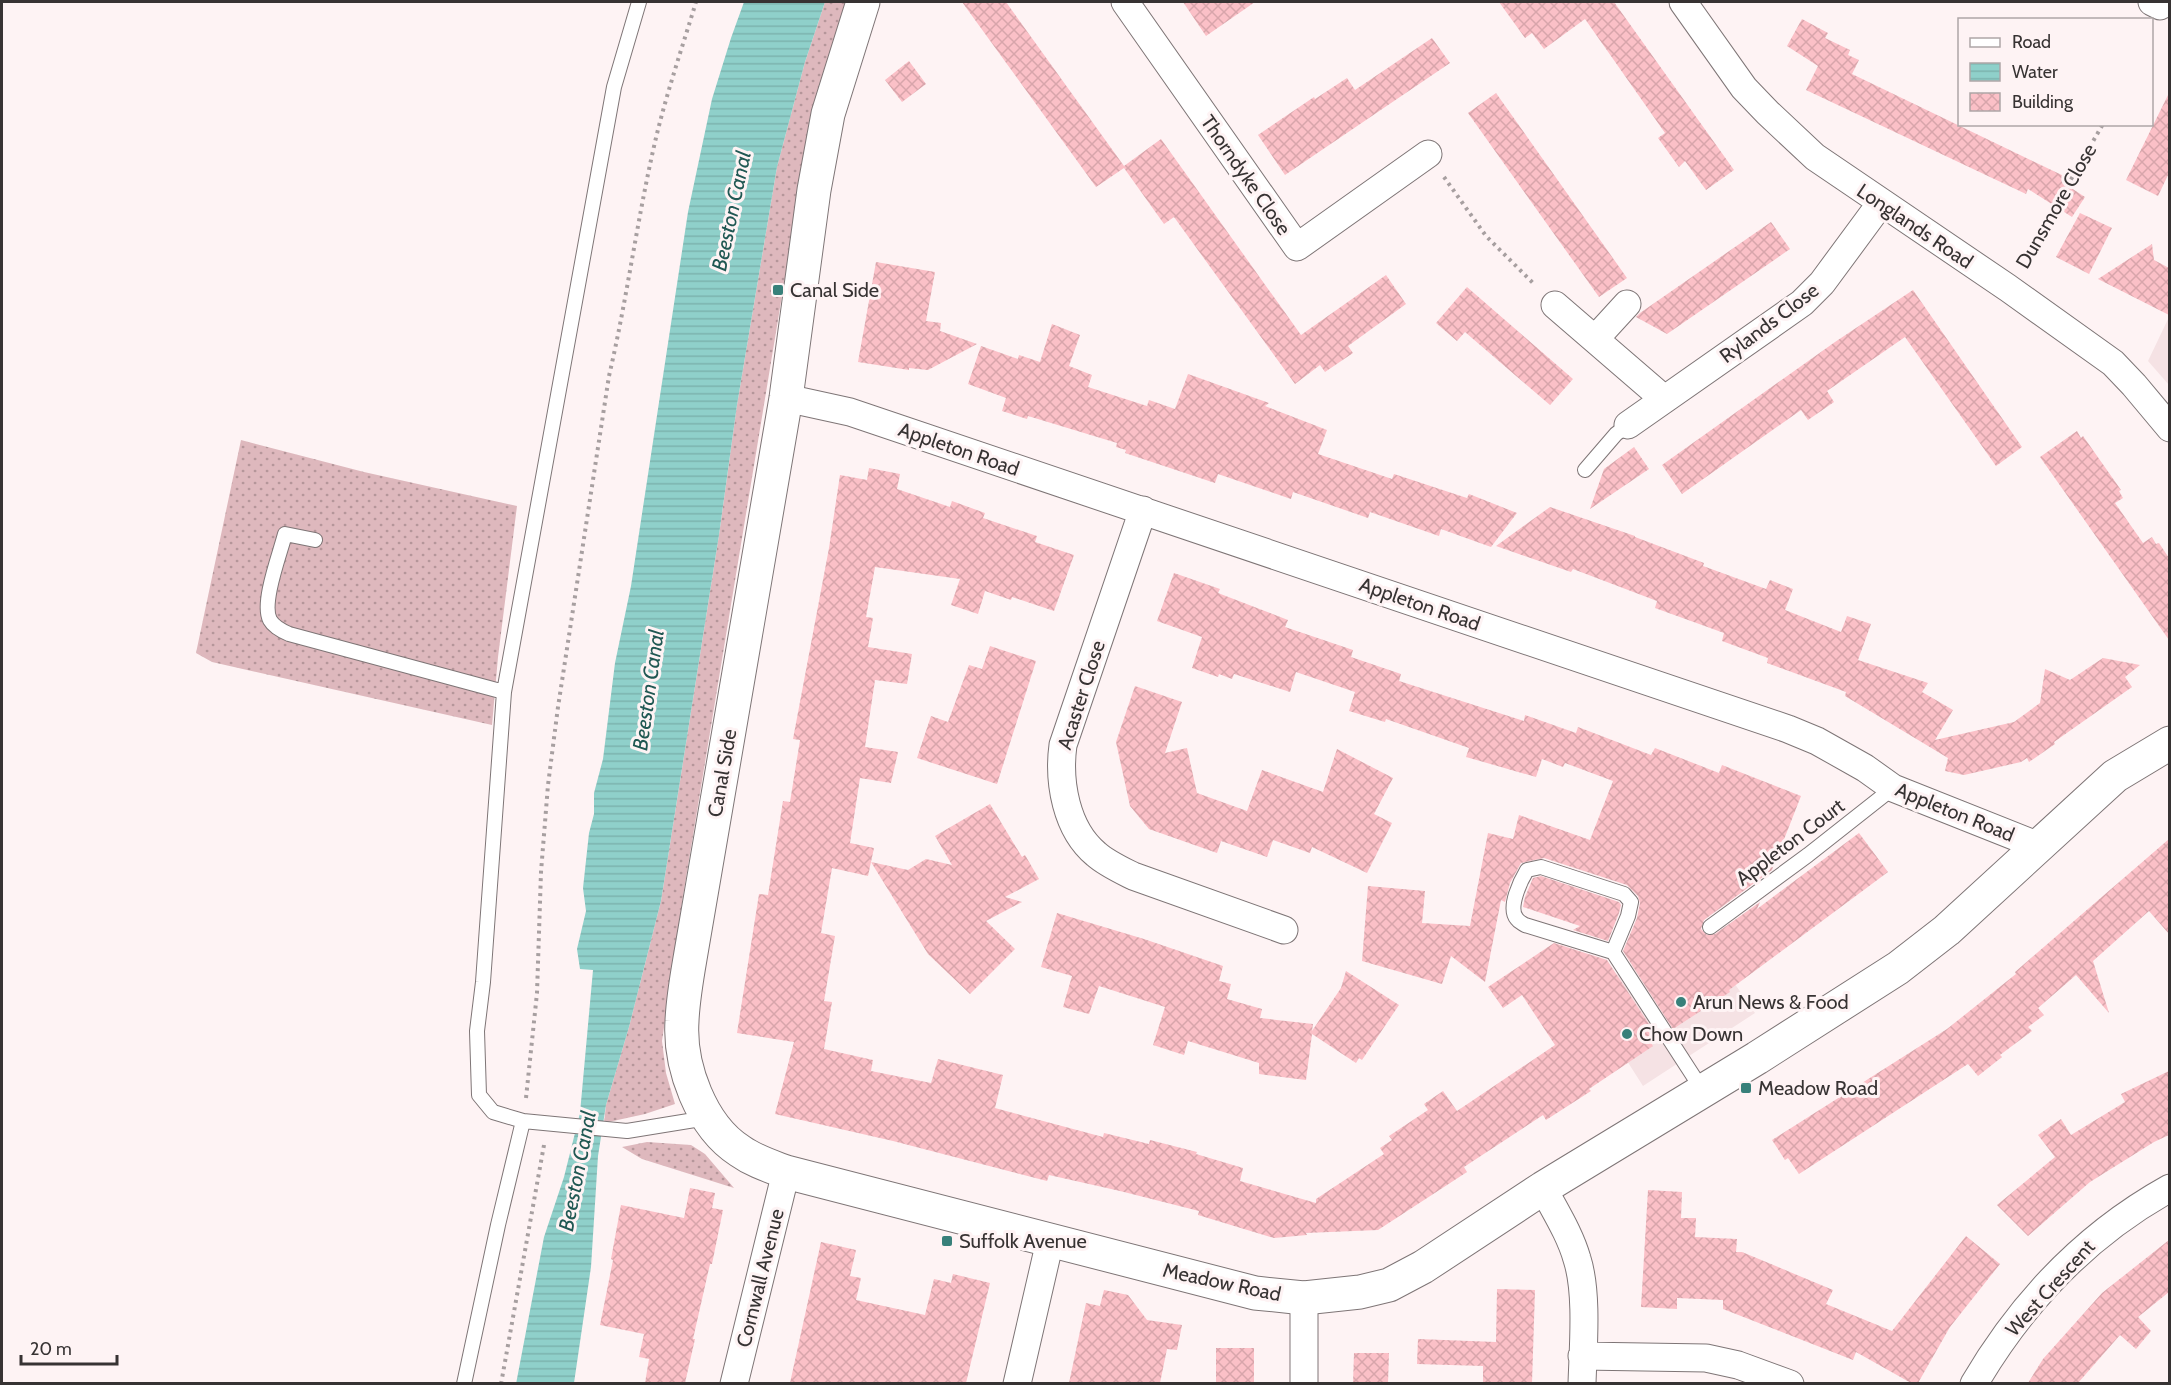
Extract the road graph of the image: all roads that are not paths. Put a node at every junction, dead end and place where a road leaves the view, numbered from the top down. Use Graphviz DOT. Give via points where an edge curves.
graph roads {
  1 [pos="639,2"];
  2 [pos="862,2"];
  3 [pos="1125,2"];
  4 [pos="1683,2"];
  5 [pos="1428,154"];
  6 [pos="1881,203"];
  7 [pos="1627,304"];
  8 [pos="1555,305"];
  9 [pos="1595,339"];
  10 [pos="786,398"];
  11 [pos="1664,399"];
  12 [pos="1628,425"];
  13 [pos="2169,428"];
  14 [pos="1585,470"];
  15 [pos="1143,510"];
  16 [pos="315,540"];
  17 [pos="504,692"];
  18 [pos="2169,743"];
  19 [pos="1893,788"];
  20 [pos="2039,846"];
  21 [pos="1710,927"];
  22 [pos="1284,930"];
  23 [pos="1612,951"];
  24 [pos="1703,1091"];
  25 [pos="707,1118"];
  26 [pos="524,1121"];
  27 [pos="786,1172"];
  28 [pos="1543,1188"];
  29 [pos="2169,1188"];
  30 [pos="1050,1241"];
  31 [pos="1304,1298"];
  32 [pos="1582,1356"];
  33 [pos="464,1383"];
  34 [pos="734,1383"];
  35 [pos="1017,1383"];
  36 [pos="1304,1383"];
  37 [pos="1582,1383"];
  38 [pos="1790,1383"];
  39 [pos="1974,1383"];
  1 -- 17 [label="lane" via="614,87"];
  2 -- 10 [label="street, Canal Side" via="828,114"];
  3 -- 5 [label="street, Thorndyke Close" via="1297,247"];
  4 -- 6 [label="street, Longlands Road" via="1744,88 1768,113 1815,157"];
  6 -- 11 [label="street, Rylands Close" via="1822,283 1802,303"];
  6 -- 13 [label="street, Longlands Road" via="2113,363"];
  7 -- 9 [label="street"];
  8 -- 9 [label="street"];
  9 -- 11 [label="street"];
  10 -- 15 [label="street, Appleton Road" via="850,412"];
  10 -- 25 [label="street, Canal Side" via="681,1022 685,1057 696,1097"];
  11 -- 12 [label="street, Rylands Close"];
  12 -- 14 [label="lane"];
  15 -- 19 [label="street, Appleton Road" via="1788,729 1817,741"];
  15 -- 22 [label="street, Acaster Close" via="1063,745 1062,788 1068,807 1077,831 1096,854 1115,867"];
  16 -- 17 [label="lane" via="285,534 267,607 271,622 278,628"];
  17 -- 26 [label="lane" via="477,1031 479,1095 493,1112"];
  18 -- 20 [label="street, Meadow Road" via="2115,776"];
  19 -- 20 [label="street, Appleton Road"];
  19 -- 21 [label="lane, Appleton Court"];
  20 -- 24 [label="street, Meadow Road" via="1947,930 1898,968"];
  23 -- 23 [label="lane" via="1517,920 1513,911 1519,882 1527,870 1541,867 1624,894 1631,902"];
  23 -- 24 [label="lane"];
  24 -- 28 [label="street, Meadow Road"];
  25 -- 26 [label="lane" via="627,1131"];
  25 -- 27 [label="street, Meadow Road" via="739,1151"];
  26 -- 33 [label="lane"];
  27 -- 30 [label="street, Meadow Road"];
  27 -- 34 [label="street, Cornwall Avenue"];
  28 -- 31 [label="street, Meadow Road" via="1389,1285"];
  28 -- 32 [label="street" via="1578,1261 1582,1284"];
  29 -- 39 [label="street, West Crescent" via="2138,1206 2074,1256 2014,1323"];
  30 -- 31 [label="street, Meadow Road" via="1255,1293"];
  30 -- 35 [label="street"];
  31 -- 36 [label="street"];
  32 -- 37 [label="street"];
  32 -- 38 [label="street" via="1706,1358"];
}
